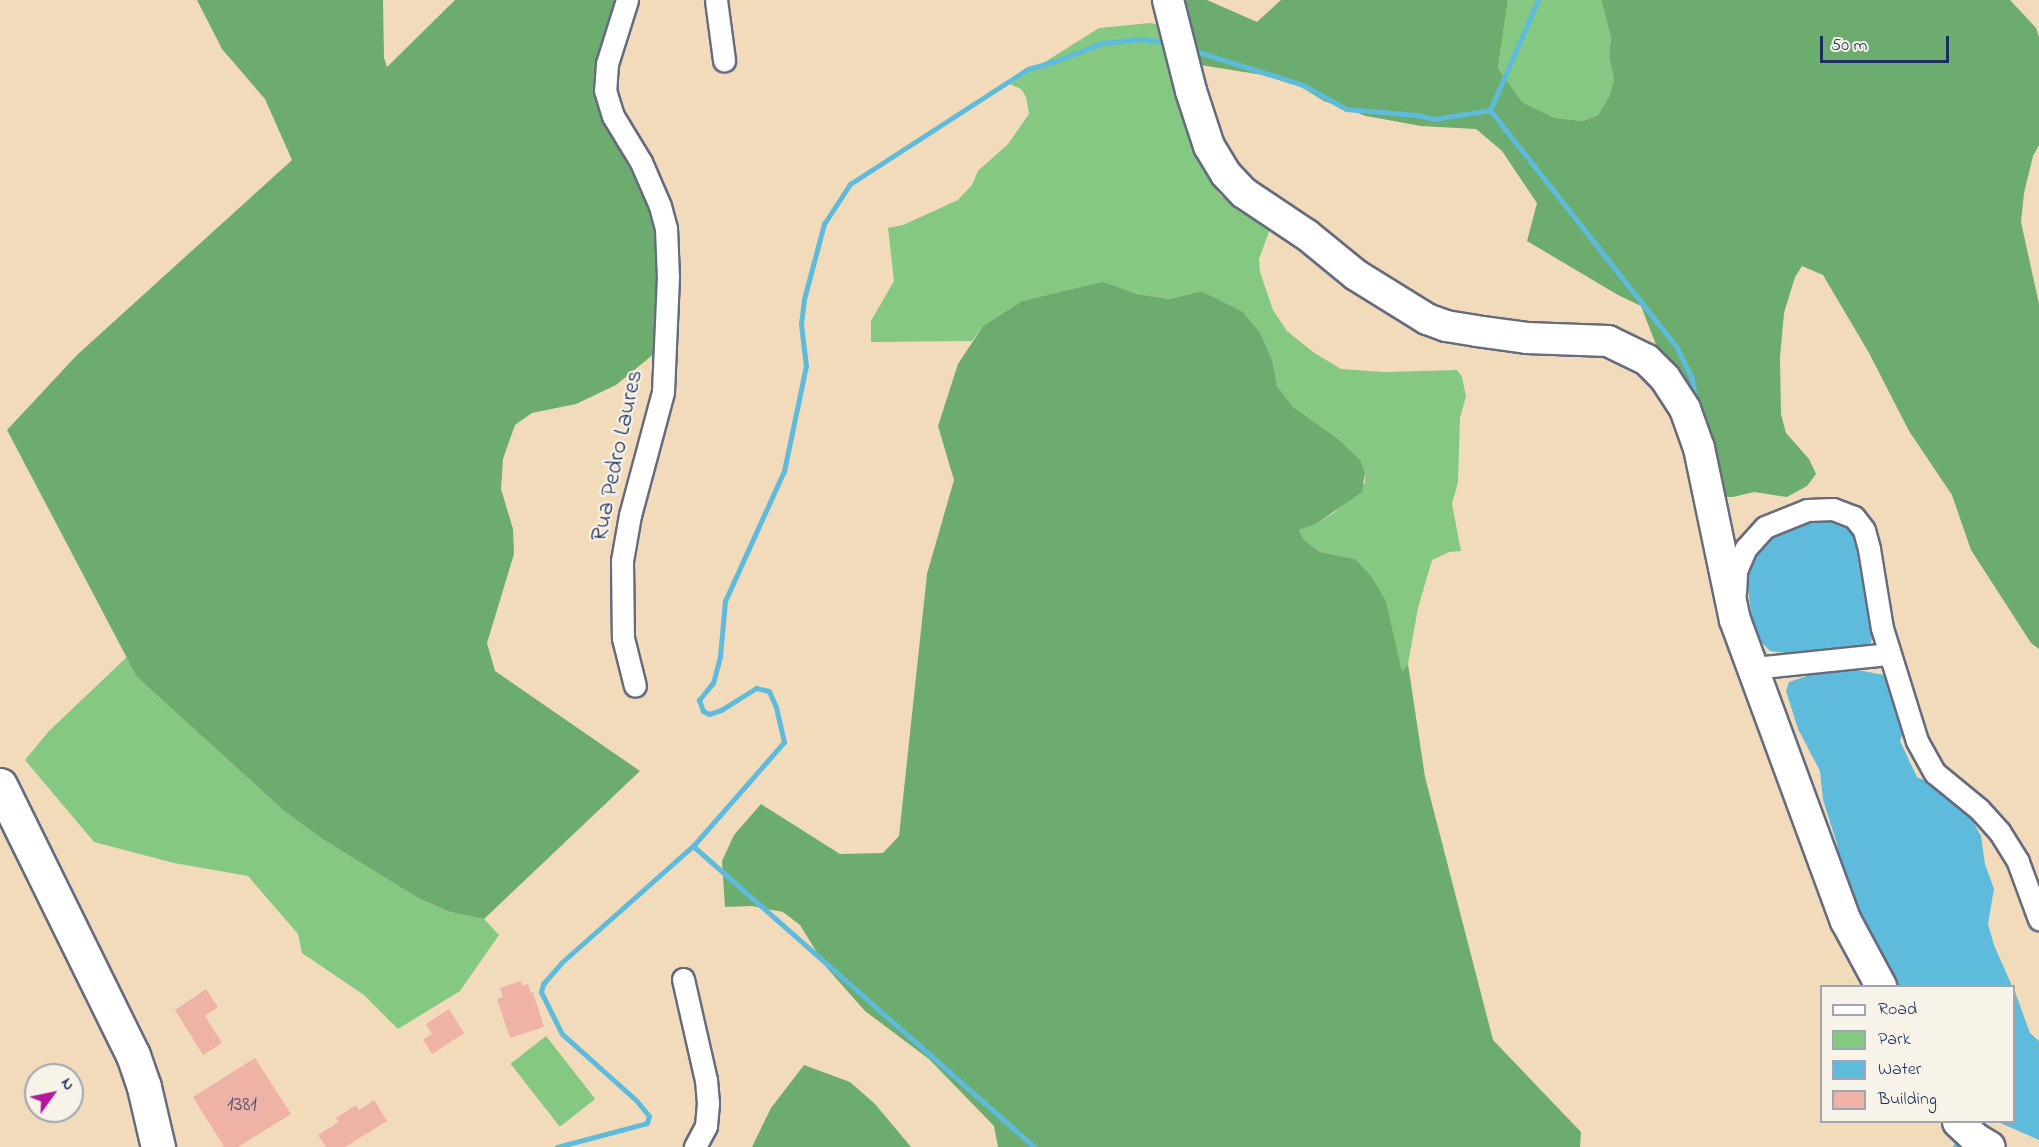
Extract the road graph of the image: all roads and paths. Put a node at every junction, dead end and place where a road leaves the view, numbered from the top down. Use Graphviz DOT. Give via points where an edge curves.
graph roads {
  1 [pos="627,0"];
  2 [pos="716,0"];
  3 [pos="1168,0"];
  4 [pos="724,60"];
  5 [pos="1735,620"];
  6 [pos="1889,654"];
  7 [pos="1753,668"];
  8 [pos="635,686"];
  9 [pos="0,785"];
  10 [pos="2039,919"];
  11 [pos="683,979"];
  12 [pos="1880,985"];
  13 [pos="1959,1123"];
  14 [pos="158,1147"];
  15 [pos="695,1147"];
  16 [pos="1990,1147"];
  1 -- 8 [label="street, Rua Pedro Laures" via="607,64 605,90 613,116 641,162 660,206 666,228 668,277 663,392 630,515 622,561 623,638"];
  2 -- 4 [label="street"];
  3 -- 5 [label="street" via="1209,146 1226,174 1244,193 1307,235 1356,275 1426,319 1476,332 1608,341 1647,360 1665,378 1685,409 1699,448"];
  5 -- 6 [label="street" via="1736,571 1754,537 1783,518 1807,510 1833,508 1854,517 1864,530"];
  5 -- 7 [label="street"];
  6 -- 7 [label="street"];
  6 -- 10 [label="street" via="1923,752 1935,773 1999,831 2018,862"];
  7 -- 12 [label="street" via="1846,921"];
  9 -- 14 [label="main road" via="133,1055"];
  11 -- 15 [label="street" via="708,1103 706,1126"];
  13 -- 16 [label="street"];
}
